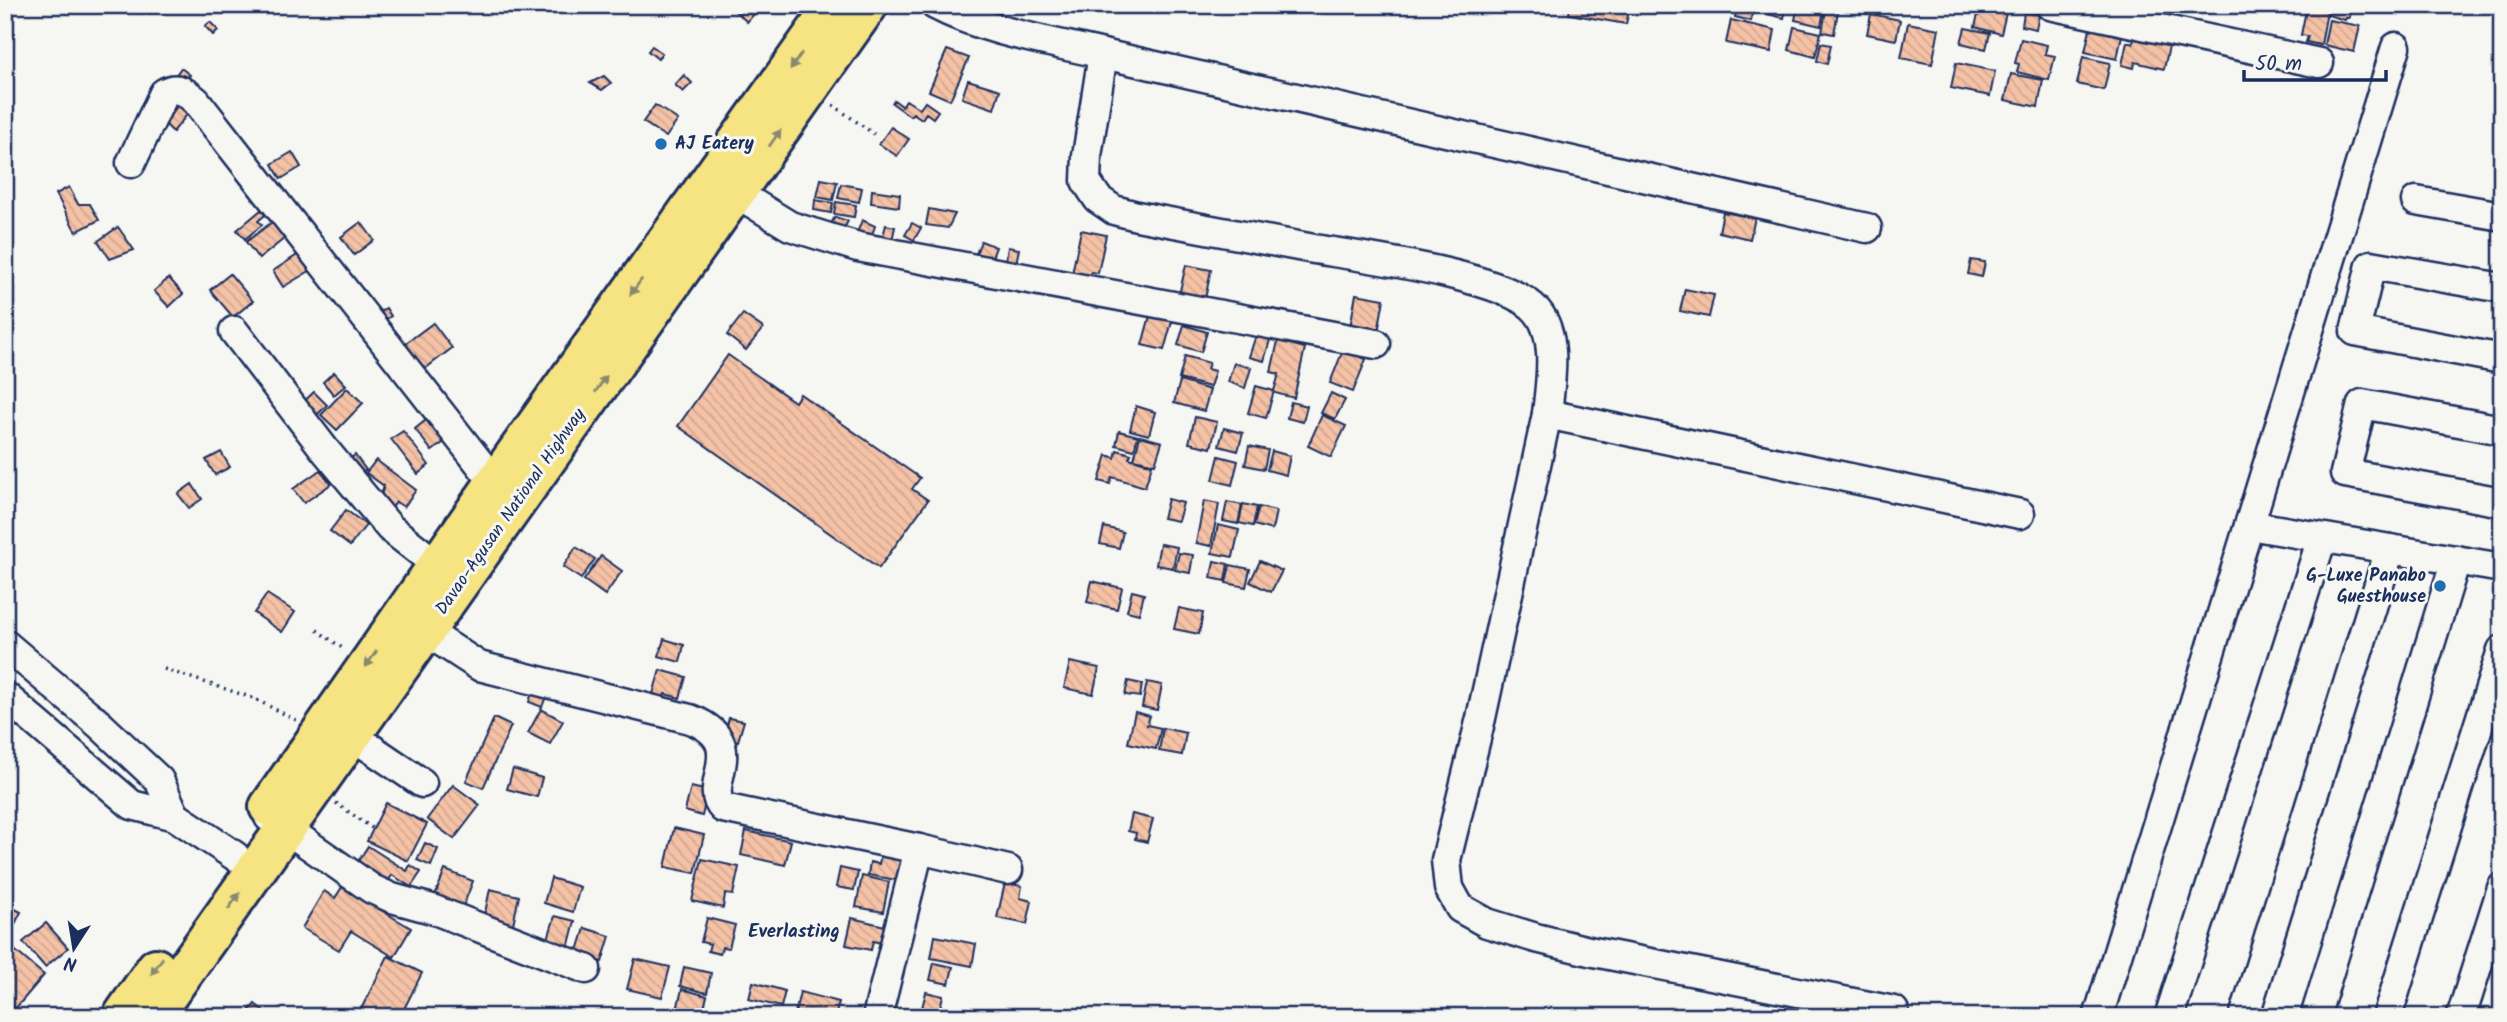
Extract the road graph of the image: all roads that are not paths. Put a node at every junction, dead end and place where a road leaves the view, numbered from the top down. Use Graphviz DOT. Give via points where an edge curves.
graph roads {
  1 [pos="835,5"];
  2 [pos="868,5"];
  3 [pos="935,5"];
  4 [pos="2050,5"];
  5 [pos="2396,47"];
  6 [pos="1103,54"];
  7 [pos="2319,62"];
  8 [pos="131,163"];
  9 [pos="736,193"];
  10 [pos="2416,201"];
  11 [pos="2502,216"];
  12 [pos="1867,228"];
  13 [pos="678,251"];
  14 [pos="2502,288"];
  15 [pos="234,331"];
  16 [pos="1376,344"];
  17 [pos="2502,359"];
  18 [pos="1547,414"];
  19 [pos="2502,430"];
  20 [pos="495,483"];
  21 [pos="2502,502"];
  22 [pos="2020,514"];
  23 [pos="2249,525"];
  24 [pos="2322,538"];
  25 [pos="2390,549"];
  26 [pos="2456,560"];
  27 [pos="437,565"];
  28 [pos="2502,568"];
  29 [pos="414,624"];
  30 [pos="5,644"];
  31 [pos="2502,650"];
  32 [pos="5,696"];
  33 [pos="99,724"];
  34 [pos="333,729"];
  35 [pos="71,754"];
  36 [pos="422,783"];
  37 [pos="175,816"];
  38 [pos="274,821"];
  39 [pos="919,849"];
  40 [pos="235,856"];
  41 [pos="1008,870"];
  42 [pos="2502,888"];
  43 [pos="586,969"];
  44 [pos="1894,1011"];
  45 [pos="122,1017"];
  46 [pos="152,1017"];
  47 [pos="877,1017"];
  48 [pos="2098,1017"];
  49 [pos="2169,1017"];
  50 [pos="2244,1017"];
  51 [pos="2315,1017"];
  52 [pos="2387,1017"];
  53 [pos="2461,1017"];
  1 -- 13 [label="highway, Davao-Agusan National Highway, one-way"];
  9 -- 2 [label="highway, Davao-Agusan National Highway, one-way"];
  3 -- 6 [label="street" via="980,23"];
  4 -- 7 [label="street"];
  5 -- 23 [label="street"];
  6 -- 12 [label="street"];
  6 -- 18 [label="street" via="1086,180 1098,199 1137,216 1436,271 1515,295 1538,311 1550,339"];
  8 -- 20 [label="street" via="164,93 179,89 187,93"];
  9 -- 13 [label="highway, Davao-Agusan National Highway"];
  9 -- 16 [label="street" via="790,226 858,247"];
  10 -- 11 [label="street"];
  13 -- 20 [label="highway, Davao-Agusan National Highway, one-way"];
  29 -- 13 [label="highway, Davao-Agusan National Highway, one-way"];
  14 -- 17 [label="street" via="2371,265 2355,331"];
  15 -- 27 [label="street" via="390,528"];
  18 -- 22 [label="street"];
  18 -- 44 [label="street" via="1446,860 1449,888 1460,908 1487,923 1589,951"];
  19 -- 21 [label="street" via="2362,404 2345,473"];
  20 -- 27 [label="highway, Davao-Agusan National Highway"];
  23 -- 24 [label="street"];
  23 -- 48 [label="street"];
  24 -- 25 [label="street"];
  24 -- 49 [label="street"];
  25 -- 26 [label="street"];
  25 -- 50 [label="street"];
  26 -- 28 [label="street"];
  26 -- 51 [label="street"];
  27 -- 29 [label="highway, Davao-Agusan National Highway"];
  29 -- 34 [label="highway, Davao-Agusan National Highway"];
  29 -- 34 [label="highway, Davao-Agusan National Highway, one-way" via="366,667"];
  29 -- 39 [label="street" via="479,666 708,726 718,736 722,753 716,796 723,808"];
  30 -- 33 [label="street"];
  31 -- 52 [label="street"];
  32 -- 35 [label="street"];
  33 -- 35 [label="street"];
  33 -- 37 [label="street" via="159,780"];
  34 -- 36 [label="street"];
  34 -- 38 [label="highway, Davao-Agusan National Highway"];
  34 -- 38 [label="highway, Davao-Agusan National Highway" via="314,788"];
  35 -- 37 [label="street" via="132,805"];
  37 -- 40 [label="street"];
  38 -- 40 [label="highway, Davao-Agusan National Highway"];
  38 -- 43 [label="street" via="372,889"];
  46 -- 38 [label="highway, Davao-Agusan National Highway, one-way"];
  39 -- 41 [label="street"];
  39 -- 47 [label="street"];
  40 -- 45 [label="highway, Davao-Agusan National Highway, one-way"];
  42 -- 53 [label="street"];
}
